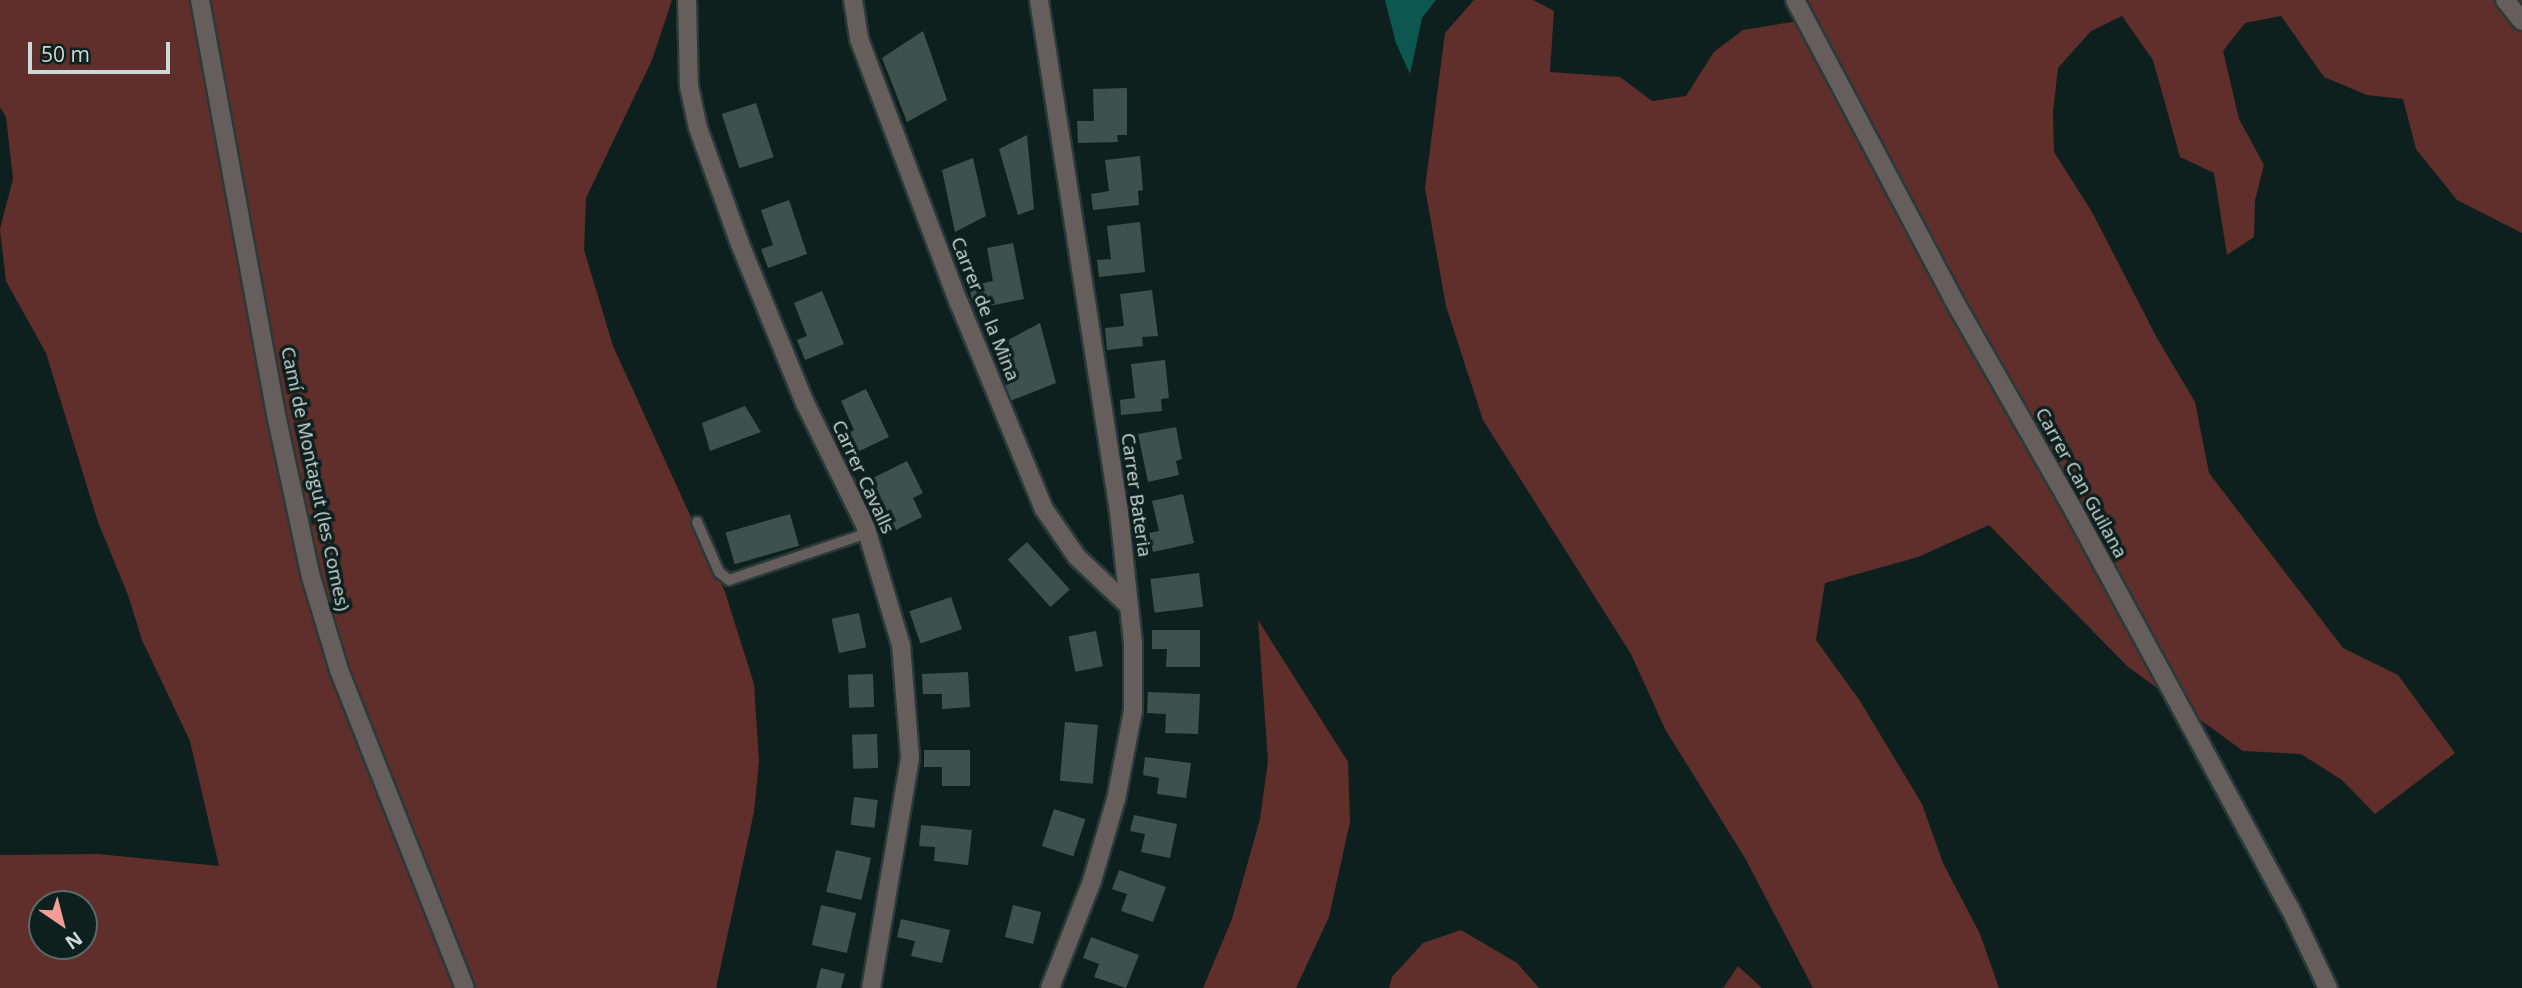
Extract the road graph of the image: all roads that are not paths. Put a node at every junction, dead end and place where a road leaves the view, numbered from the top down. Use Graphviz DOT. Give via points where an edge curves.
graph roads {
  1 [pos="200,0"];
  2 [pos="687,0"];
  3 [pos="853,0"];
  4 [pos="1039,0"];
  5 [pos="1795,0"];
  6 [pos="2505,0"];
  7 [pos="2522,21"];
  8 [pos="697,522"];
  9 [pos="868,533"];
  10 [pos="1129,606"];
  11 [pos="465,988"];
  12 [pos="871,988"];
  13 [pos="1050,988"];
  14 [pos="2328,988"];
  1 -- 11 [label="street, Camí de Montagut (les Comes)" via="277,419 311,577 339,670"];
  2 -- 9 [label="street, Carrer Cavalls" via="689,86 698,128 805,403"];
  3 -- 10 [label="street, Carrer de la Mina" via="859,39 959,303 1044,509 1077,557"];
  4 -- 10 [label="street, Carrer Bateria" via="1119,512"];
  5 -- 14 [label="street, Carrer Can Guilana" via="1952,297 2264,860"];
  6 -- 7 [label="street"];
  8 -- 9 [label="lane" via="719,572 729,580"];
  9 -- 12 [label="street, Carrer Cavalls" via="901,645 910,758"];
  10 -- 13 [label="street, Carrer Bateria" via="1133,711 1116,799 1092,881"];
}
